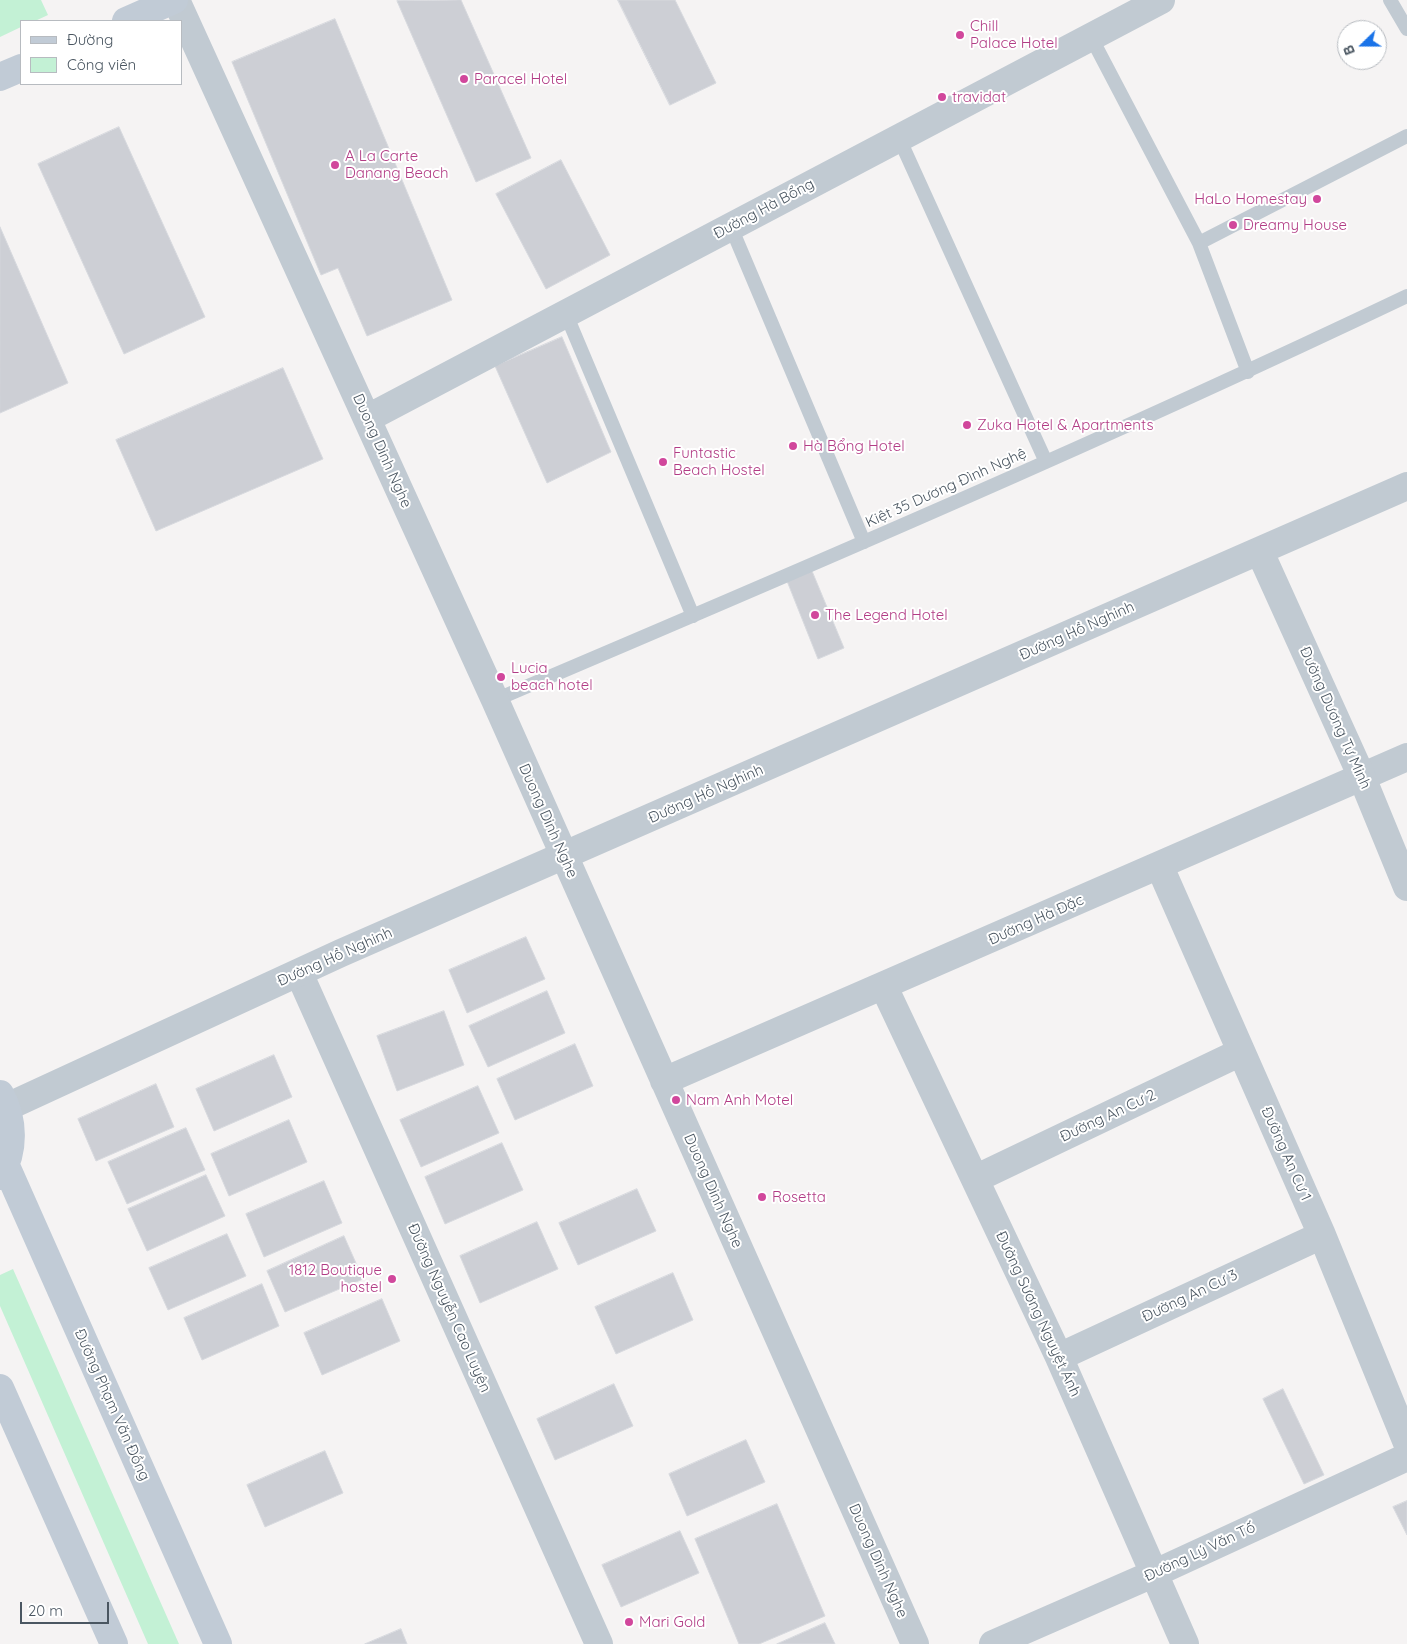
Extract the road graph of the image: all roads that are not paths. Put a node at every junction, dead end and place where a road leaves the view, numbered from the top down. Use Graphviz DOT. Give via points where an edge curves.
graph roads {
  1 [pos="175,0"];
  2 [pos="1161,0"];
  3 [pos="1390,0"];
  4 [pos="128,20"];
  5 [pos="1407,29"];
  6 [pos="1091,37"];
  7 [pos="20,68"];
  8 [pos="0,77"];
  9 [pos="1407,136"];
  10 [pos="899,138"];
  11 [pos="730,227"];
  12 [pos="1199,243"];
  13 [pos="1407,296"];
  14 [pos="566,314"];
  15 [pos="1248,372"];
  16 [pos="368,418"];
  17 [pos="1046,462"];
  18 [pos="1407,486"];
  19 [pos="864,542"];
  20 [pos="1260,552"];
  21 [pos="693,616"];
  22 [pos="495,700"];
  23 [pos="1407,757"];
  24 [pos="1361,775"];
  25 [pos="563,856"];
  26 [pos="1160,867"];
  27 [pos="1407,887"];
  28 [pos="298,973"];
  29 [pos="884,987"];
  30 [pos="1241,1052"];
  31 [pos="664,1081"];
  32 [pos="4,1100"];
  33 [pos="3,1171"];
  34 [pos="975,1179"];
  35 [pos="1322,1235"];
  36 [pos="1059,1356"];
  37 [pos="0,1388"];
  38 [pos="1407,1443"];
  39 [pos="1407,1457"];
  40 [pos="1153,1574"];
  41 [pos="114,1644"];
  42 [pos="218,1644"];
  43 [pos="599,1644"];
  44 [pos="915,1644"];
  45 [pos="993,1644"];
  46 [pos="1185,1644"];
  1 -- 4 [label="main road"];
  1 -- 16 [label="street, Duong Dinh Nghe"];
  2 -- 6 [label="street, Đường Hà Bổng"];
  3 -- 5 [label="lane"];
  6 -- 10 [label="street, Đường Hà Bổng"];
  6 -- 12 [label="lane"];
  7 -- 8 [label="main road"];
  9 -- 12 [label="lane"];
  10 -- 11 [label="street, Đường Hà Bổng"];
  10 -- 17 [label="lane"];
  11 -- 14 [label="street, Đường Hà Bổng"];
  11 -- 19 [label="lane"];
  12 -- 15 [label="lane"];
  13 -- 15 [label="lane, Kiệt 35 Dương Đình Nghệ"];
  14 -- 16 [label="street, Đường Hà Bổng"];
  14 -- 21 [label="lane"];
  15 -- 17 [label="lane, Kiệt 35 Dương Đình Nghệ"];
  16 -- 22 [label="street, Duong Dinh Nghe"];
  17 -- 19 [label="lane, Kiệt 35 Dương Đình Nghệ"];
  18 -- 20 [label="street, Đường Hồ Nghinh"];
  19 -- 21 [label="lane, Kiệt 35 Dương Đình Nghệ"];
  20 -- 24 [label="street, Đường Dương Tự Minh"];
  20 -- 25 [label="street, Đường Hồ Nghinh"];
  21 -- 22 [label="lane, Kiệt 35 Dương Đình Nghệ"];
  22 -- 25 [label="street, Duong Dinh Nghe"];
  23 -- 24 [label="street, Đường Hà Đặc"];
  24 -- 26 [label="street, Đường Hà Đặc"];
  24 -- 27 [label="street, Đường Dương Tự Minh"];
  25 -- 28 [label="street, Đường Hồ Nghinh"];
  25 -- 31 [label="street, Duong Dinh Nghe"];
  26 -- 29 [label="street, Đường Hà Đặc"];
  26 -- 30 [label="street, Đường An Cư 1"];
  28 -- 32 [label="street, Đường Hồ Nghinh"];
  28 -- 43 [label="street, Đường Nguyễn Cao Luyện"];
  29 -- 31 [label="street, Đường Hà Đặc"];
  29 -- 34 [label="street, Đường Sương Nguyệt Ánh"];
  30 -- 34 [label="street, Đường An Cư 2"];
  30 -- 35 [label="street, Đường An Cư 1"];
  31 -- 44 [label="street, Duong Dinh Nghe"];
  32 -- 33 [label="main road" via="12,1137"];
  33 -- 42 [label="main road, Đường Phạm Văn Đồng"];
  34 -- 36 [label="street, Đường Sương Nguyệt Ánh"];
  35 -- 36 [label="street, Đường An Cư 3"];
  35 -- 38 [label="street, Đường An Cư 1"];
  36 -- 40 [label="street, Đường Sương Nguyệt Ánh"];
  37 -- 41 [label="main road"];
  39 -- 40 [label="street, Đường Lý Văn Tố"];
  40 -- 45 [label="street, Đường Lý Văn Tố"];
  40 -- 46 [label="street, Đường Sương Nguyệt Ánh"];
}
